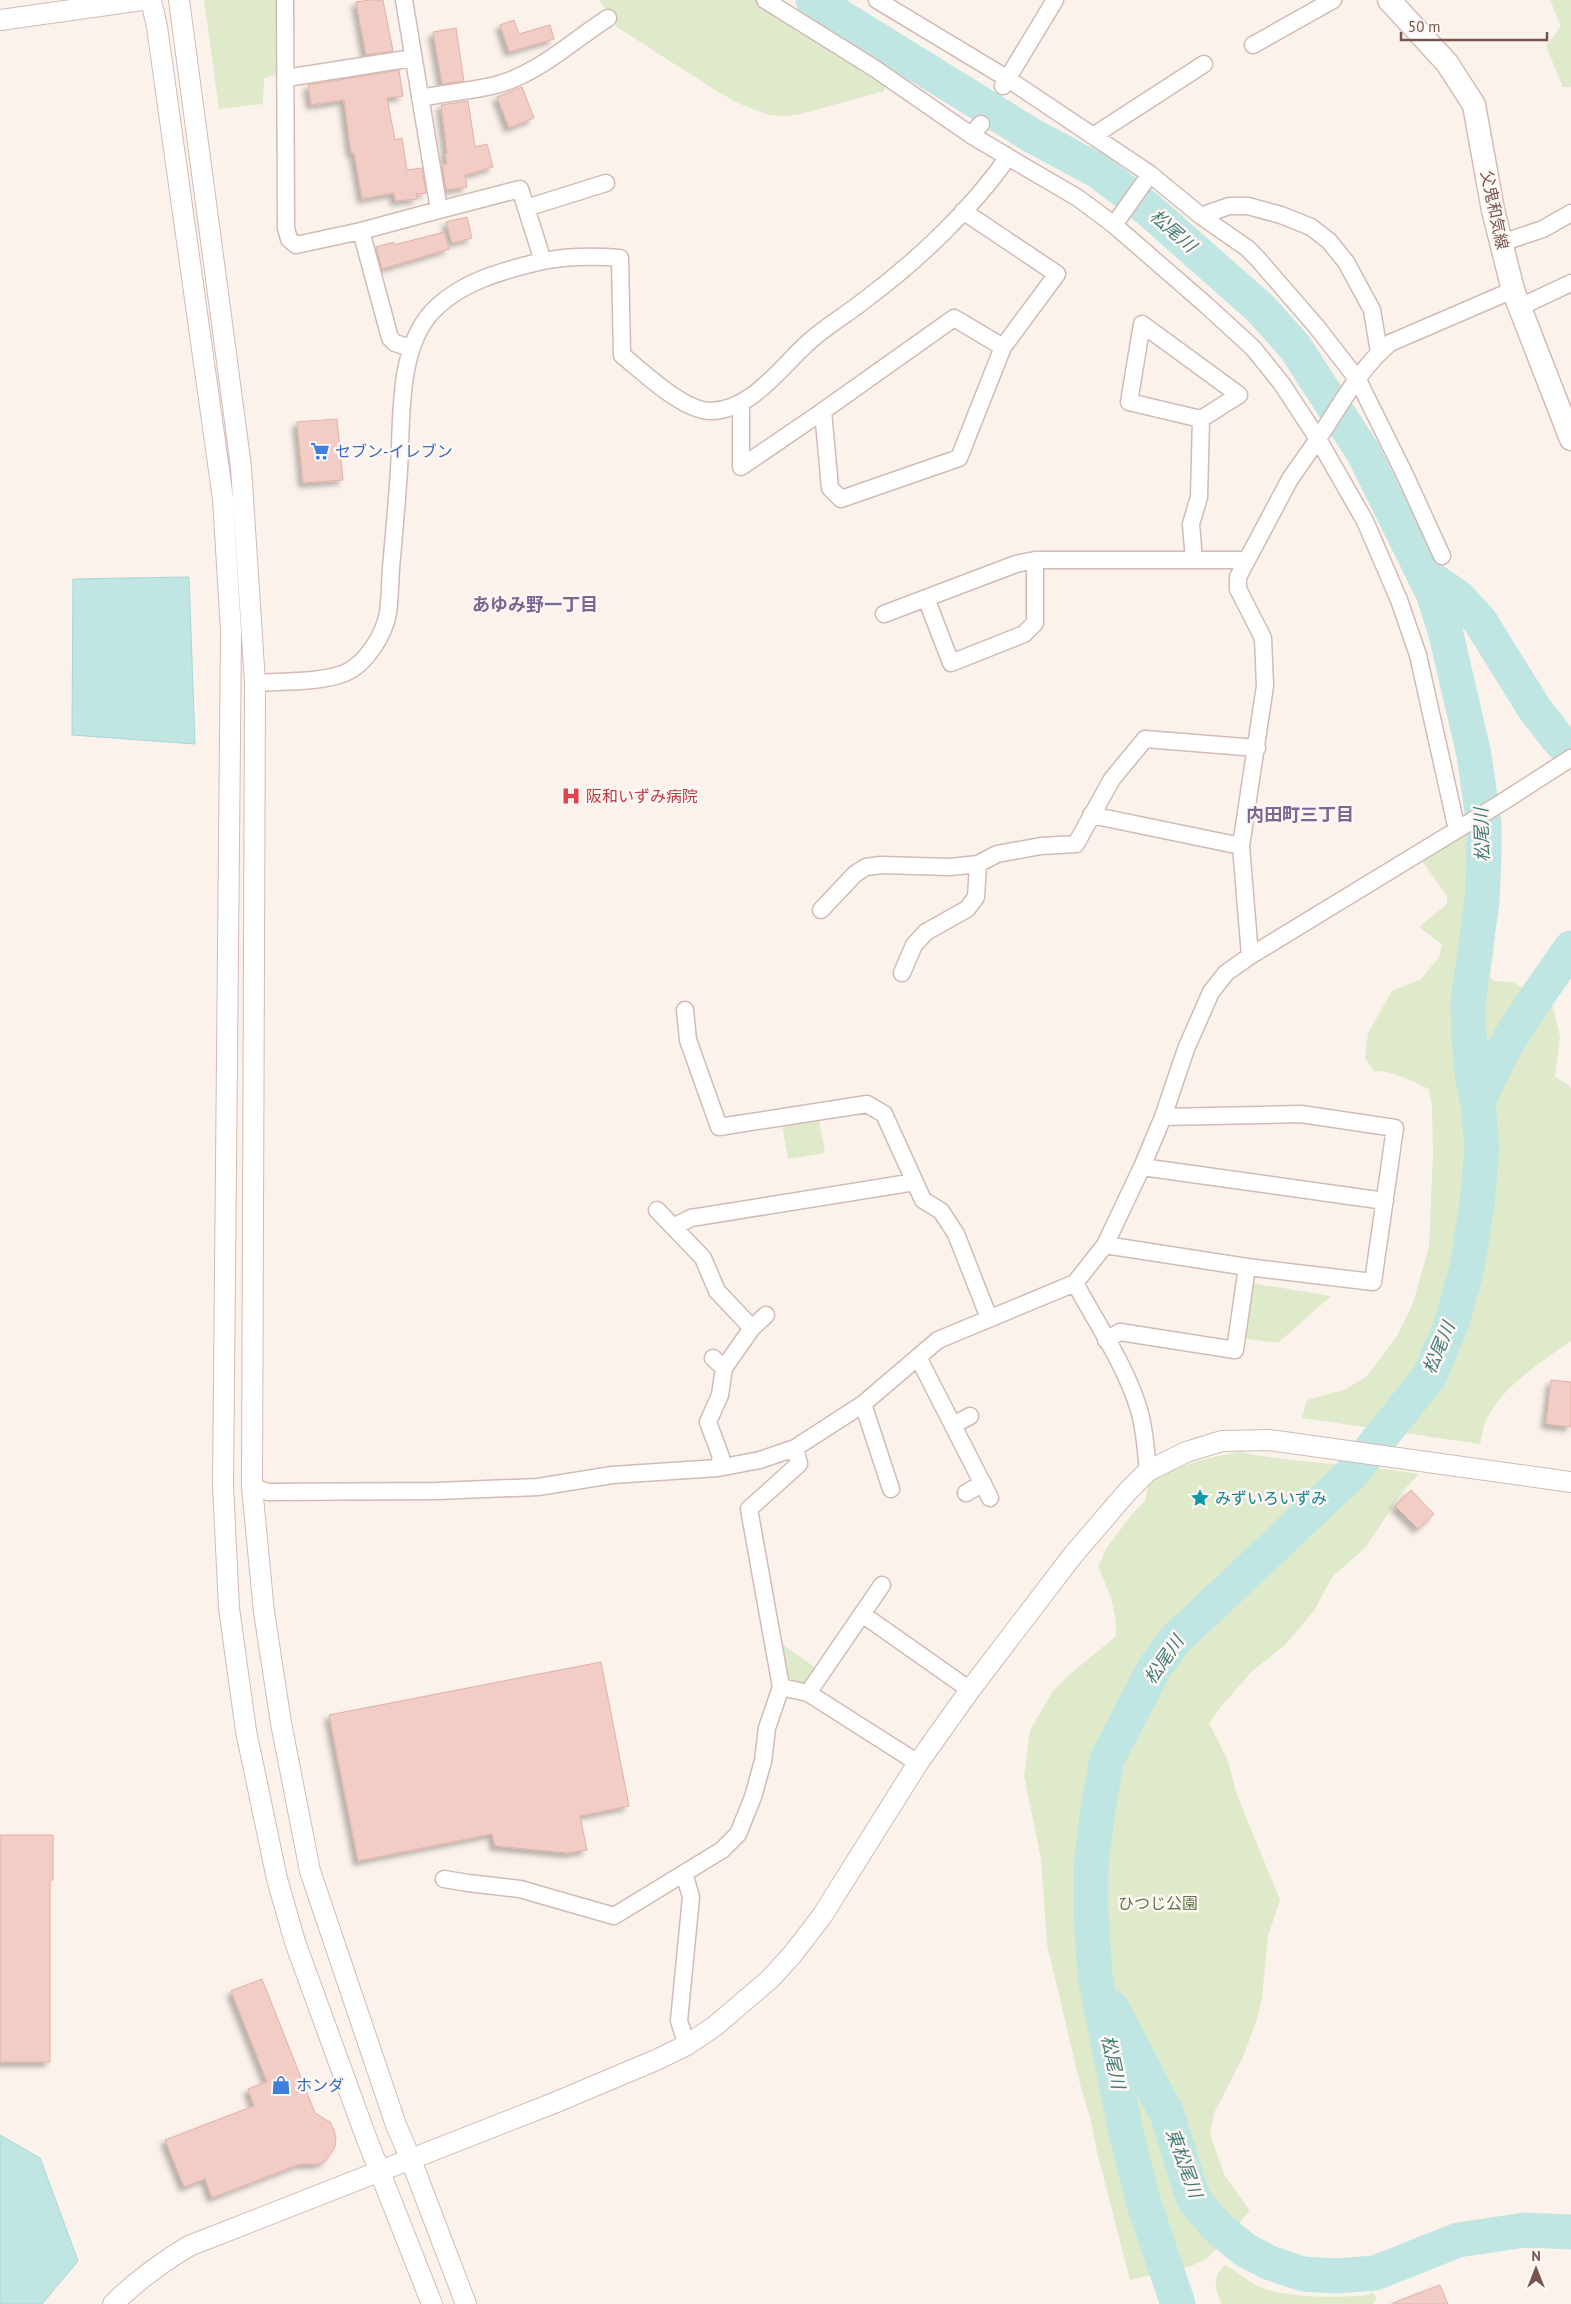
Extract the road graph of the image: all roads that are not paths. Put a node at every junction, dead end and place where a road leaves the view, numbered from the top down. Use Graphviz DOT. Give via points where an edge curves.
graph roads {
  1 [pos="142,0"];
  2 [pos="151,0"];
  3 [pos="179,0"];
  4 [pos="285,0"];
  5 [pos="404,0"];
  6 [pos="765,0"];
  7 [pos="877,0"];
  8 [pos="1055,0"];
  9 [pos="1333,0"];
  10 [pos="1389,0"];
  11 [pos="608,18"];
  12 [pos="0,20"];
  13 [pos="1253,45"];
  14 [pos="414,58"];
  15 [pos="1204,64"];
  16 [pos="286,78"];
  17 [pos="1005,82"];
  18 [pos="420,98"];
  19 [pos="1093,136"];
  20 [pos="1008,157"];
  21 [pos="1149,176"];
  22 [pos="606,183"];
  23 [pos="526,208"];
  24 [pos="439,210"];
  25 [pos="963,212"];
  26 [pos="1571,213"];
  27 [pos="1201,216"];
  28 [pos="1116,222"];
  29 [pos="361,230"];
  30 [pos="1501,244"];
  31 [pos="543,261"];
  32 [pos="1571,283"];
  33 [pos="1516,298"];
  34 [pos="1003,347"];
  35 [pos="411,348"];
  36 [pos="1379,352"];
  37 [pos="1355,384"];
  38 [pos="742,403"];
  39 [pos="824,411"];
  40 [pos="1201,420"];
  41 [pos="1322,434"];
  42 [pos="1571,439"];
  43 [pos="1442,556"];
  44 [pos="1035,560"];
  45 [pos="1194,560"];
  46 [pos="1247,560"];
  47 [pos="926,598"];
  48 [pos="884,614"];
  49 [pos="254,683"];
  50 [pos="1257,748"];
  51 [pos="1571,758"];
  52 [pos="1092,815"];
  53 [pos="1461,827"];
  54 [pos="1241,846"];
  55 [pos="978,864"];
  56 [pos="821,910"];
  57 [pos="1250,956"];
  58 [pos="902,973"];
  59 [pos="685,1010"];
  60 [pos="1163,1116"];
  61 [pos="1142,1167"];
  62 [pos="915,1182"];
  63 [pos="1385,1201"];
  64 [pos="657,1210"];
  65 [pos="673,1227"];
  66 [pos="1105,1245"];
  67 [pos="1247,1267"];
  68 [pos="1075,1284"];
  69 [pos="766,1316"];
  70 [pos="989,1318"];
  71 [pos="752,1328"];
  72 [pos="1106,1340"];
  73 [pos="918,1356"];
  74 [pos="863,1404"];
  75 [pos="970,1416"];
  76 [pos="953,1425"];
  77 [pos="795,1448"];
  78 [pos="718,1468"];
  79 [pos="1148,1471"];
  80 [pos="1571,1482"];
  81 [pos="252,1487"];
  82 [pos="891,1488"];
  83 [pos="966,1493"];
  84 [pos="882,1585"];
  85 [pos="862,1614"];
  86 [pos="781,1687"];
  87 [pos="970,1690"];
  88 [pos="808,1693"];
  89 [pos="918,1763"];
  90 [pos="684,1873"];
  91 [pos="444,1879"];
  92 [pos="686,2045"];
  93 [pos="411,2160"];
  94 [pos="381,2172"];
  95 [pos="113,2304"];
  96 [pos="432,2304"];
  97 [pos="466,2304"];
  1 -- 12 [label="street"];
  2 -- 94 [label="street" via="223,499 231,631 223,1476 229,1608 246,1731 276,1879 295,1942"];
  3 -- 49 [label="street" via="241,467"];
  4 -- 16 [label="street"];
  5 -- 14 [label="street"];
  6 -- 20 [label="street" via="976,129"];
  7 -- 17 [label="street"];
  8 -- 17 [label="street"];
  9 -- 13 [label="street"];
  10 -- 30 [label="main road, 父鬼和気線" via="1447,63 1474,105"];
  11 -- 18 [label="street" via="564,50 497,85"];
  14 -- 16 [label="street"];
  14 -- 18 [label="street"];
  15 -- 19 [label="street"];
  16 -- 29 [label="street" via="286,228 289,239 296,245"];
  17 -- 19 [label="street"];
  18 -- 24 [label="street"];
  19 -- 21 [label="street"];
  20 -- 25 [label="street" via="990,184"];
  20 -- 28 [label="street"];
  21 -- 27 [label="street"];
  21 -- 28 [label="street"];
  22 -- 23 [label="street"];
  23 -- 24 [label="street" via="520,189"];
  23 -- 31 [label="street"];
  24 -- 29 [label="street"];
  25 -- 34 [label="street" via="1057,274"];
  25 -- 38 [label="street" via="906,266 812,339"];
  26 -- 30 [label="street" via="1543,229"];
  27 -- 36 [label="street" via="1229,206 1248,206 1311,227 1329,240 1346,262 1372,310"];
  27 -- 37 [label="street" via="1257,258 1316,326"];
  28 -- 41 [label="street" via="1253,348"];
  29 -- 35 [label="street" via="390,338"];
  30 -- 33 [label="main road, 父鬼和気線"];
  31 -- 35 [label="street" via="489,276 463,289 430,314"];
  31 -- 38 [label="street" via="574,256 620,258 622,355 679,399 696,408 710,411"];
  32 -- 33 [label="street"];
  33 -- 36 [label="street" via="1390,343"];
  33 -- 42 [label="main road, 父鬼和気線"];
  34 -- 39 [label="street" via="954,318"];
  34 -- 39 [label="street" via="959,458 841,499 830,488"];
  35 -- 49 [label="street" via="402,413 388,614 377,641 361,661 345,672 322,678"];
  36 -- 37 [label="street"];
  37 -- 41 [label="street"];
  37 -- 43 [label="street" via="1405,475"];
  38 -- 39 [label="street" via="741,467"];
  40 -- 40 [label="street" via="1239,395 1142,324 1129,402"];
  40 -- 45 [label="street" via="1199,497 1191,524"];
  41 -- 46 [label="street" via="1290,479"];
  41 -- 53 [label="street" via="1399,600 1418,655"];
  44 -- 45 [label="street"];
  44 -- 47 [label="street"];
  44 -- 47 [label="street" via="1035,623 1024,634 951,663"];
  45 -- 46 [label="street"];
  46 -- 50 [label="street" via="1238,577 1238,589 1263,638 1265,677"];
  47 -- 48 [label="street"];
  49 -- 81 [label="street"];
  50 -- 52 [label="street" via="1145,739 1112,780"];
  50 -- 54 [label="street"];
  51 -- 53 [label="street"];
  52 -- 54 [label="street"];
  52 -- 55 [label="street" via="1076,844 997,854"];
  53 -- 57 [label="street"];
  54 -- 57 [label="street"];
  55 -- 56 [label="street" via="866,867 855,874"];
  55 -- 58 [label="street" via="976,897 967,909 926,932 914,945"];
  57 -- 60 [label="street" via="1226,973 1211,992 1186,1049"];
  59 -- 62 [label="street" via="688,1040 719,1126 867,1104 884,1114"];
  60 -- 61 [label="street"];
  60 -- 63 [label="street" via="1301,1114 1395,1128"];
  61 -- 63 [label="street"];
  61 -- 66 [label="street"];
  62 -- 65 [label="street" via="691,1218"];
  62 -- 70 [label="street" via="923,1200 941,1211 956,1234"];
  63 -- 67 [label="street" via="1373,1282"];
  64 -- 65 [label="street"];
  65 -- 71 [label="street" via="703,1258 717,1290"];
  66 -- 67 [label="street"];
  66 -- 68 [label="street"];
  67 -- 72 [label="street" via="1235,1350 1120,1332"];
  68 -- 70 [label="street"];
  68 -- 72 [label="street"];
  69 -- 71 [label="street"];
  70 -- 73 [label="street" via="938,1340"];
  71 -- 78 [label="street" via="718,1363 720,1395 708,1422 721,1457"];
  72 -- 79 [label="street" via="1131,1386 1146,1440"];
  73 -- 74 [label="street"];
  73 -- 76 [label="street"];
  74 -- 77 [label="street"];
  74 -- 82 [label="street"];
  75 -- 76 [label="street"];
  76 -- 83 [label="street" via="986,1490"];
  77 -- 78 [label="street" via="760,1460"];
  77 -- 86 [label="street" via="799,1464 749,1509"];
  78 -- 81 [label="street" via="612,1475 538,1487 486,1490 268,1492"];
  79 -- 80 [label="street" via="1186,1452 1222,1441 1269,1440"];
  79 -- 87 [label="street" via="1073,1555"];
  81 -- 93 [label="street" via="264,1612 280,1723 310,1871 396,2126"];
  84 -- 85 [label="street"];
  85 -- 87 [label="street"];
  85 -- 88 [label="street"];
  86 -- 88 [label="street"];
  86 -- 90 [label="street" via="767,1728 763,1761 753,1797 738,1834 722,1850"];
  87 -- 89 [label="street"];
  88 -- 89 [label="street"];
  89 -- 92 [label="street" via="822,1916 792,1955 770,1979 715,2026"];
  90 -- 91 [label="street" via="614,1916 520,1889"];
  90 -- 92 [label="street" via="691,1897 679,2021"];
  92 -- 93 [label="street" via="554,2103"];
  93 -- 94 [label="street"];
  93 -- 97 [label="street"];
  94 -- 95 [label="street" via="189,2246 133,2284"];
  94 -- 96 [label="street"];
}
